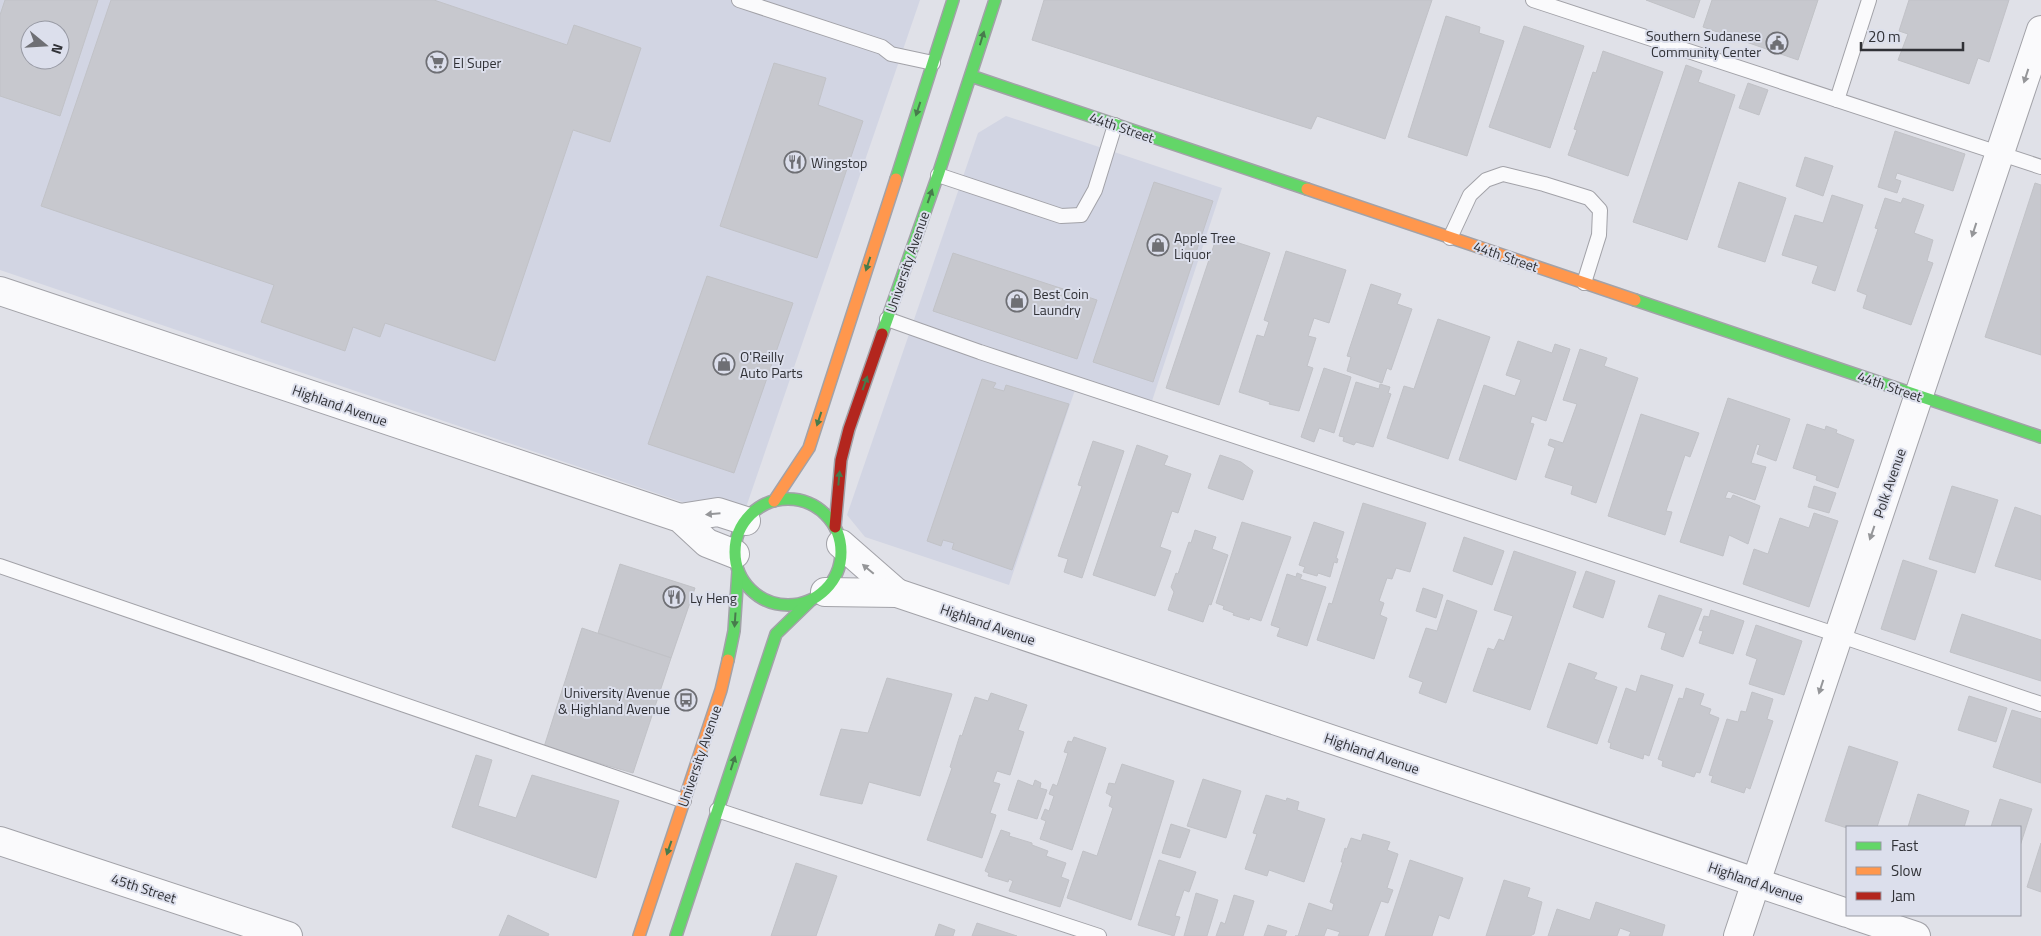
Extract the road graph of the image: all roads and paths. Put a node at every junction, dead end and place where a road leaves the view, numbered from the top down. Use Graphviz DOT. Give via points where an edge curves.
graph roads {
  1 [pos="739,0"];
  2 [pos="954,0"];
  3 [pos="995,0"];
  4 [pos="1533,0"];
  5 [pos="1869,0"];
  6 [pos="2041,30"];
  7 [pos="937,69"];
  8 [pos="971,76"];
  9 [pos="1837,100"];
  10 [pos="1115,125"];
  11 [pos="2000,154"];
  12 [pos="930,161"];
  13 [pos="2041,167"];
  14 [pos="938,175"];
  15 [pos="1450,238"];
  16 [pos="1584,283"];
  17 [pos="0,291"];
  18 [pos="887,319"];
  19 [pos="1919,395"];
  20 [pos="2041,437"];
  21 [pos="774,501"];
  22 [pos="680,518"];
  23 [pos="746,521"];
  24 [pos="838,535"];
  25 [pos="737,562"];
  26 [pos="0,566"];
  27 [pos="896,593"];
  28 [pos="817,597"];
  29 [pos="1838,635"];
  30 [pos="2041,704"];
  31 [pos="684,801"];
  32 [pos="717,810"];
  33 [pos="0,841"];
  34 [pos="1756,882"];
  35 [pos="1846,913"];
  36 [pos="1856,916"];
  37 [pos="288,936"];
  38 [pos="639,936"];
  39 [pos="676,936"];
  40 [pos="1099,936"];
  41 [pos="1738,936"];
  42 [pos="1916,936"];
  1 -- 7 [label="lane" via="882,47 891,54"];
  2 -- 7 [label="main road"];
  8 -- 3 [label="main road, University Avenue, one-way"];
  4 -- 9 [label="lane"];
  5 -- 9 [label="lane"];
  6 -- 11 [label="street, Polk Avenue, one-way"];
  7 -- 21 [label="main road, one-way" via="809,448"];
  8 -- 10 [label="main road, 44th Street"];
  8 -- 14 [label="main road, University Avenue"];
  9 -- 11 [label="lane"];
  10 -- 14 [label="lane" via="1094,190 1081,215 1061,216"];
  10 -- 15 [label="main road, 44th Street"];
  11 -- 13 [label="lane"];
  11 -- 19 [label="street, Polk Avenue, one-way"];
  12 -- 14 [label="main road"];
  18 -- 14 [label="main road, University Avenue, one-way"];
  15 -- 16 [label="main road, 44th Street"];
  15 -- 16 [label="lane" via="1470,195 1486,180 1503,174 1589,198 1600,210 1599,235"];
  16 -- 19 [label="main road, 44th Street"];
  17 -- 22 [label="street, Highland Avenue"];
  24 -- 18 [label="main road, University Avenue, one-way" via="841,460"];
  18 -- 29 [label="lane"];
  19 -- 20 [label="main road, 44th Street"];
  19 -- 29 [label="street, Polk Avenue, one-way"];
  21 -- 23 [label="main road" via="758,508"];
  21 -- 24 [label="main road" via="792,499 809,503 824,512"];
  23 -- 22 [label="street, Highland Avenue, one-way" via="718,512"];
  22 -- 25 [label="street, Highland Avenue" via="707,543"];
  23 -- 25 [label="main road" via="738,536"];
  27 -- 24 [label="street, Highland Avenue, one-way"];
  24 -- 28 [label="main road" via="841,561 835,578"];
  25 -- 28 [label="main road" via="747,586 760,598 776,605 793,606"];
  25 -- 31 [label="main road, University Avenue, one-way" via="734,631 722,690"];
  26 -- 31 [label="lane"];
  27 -- 28 [label="street, Highland Avenue"];
  27 -- 34 [label="street, Highland Avenue"];
  32 -- 28 [label="main road, one-way" via="776,634"];
  29 -- 30 [label="lane"];
  29 -- 34 [label="street, Polk Avenue, one-way"];
  31 -- 38 [label="main road, University Avenue, one-way"];
  32 -- 39 [label="main road"];
  32 -- 40 [label="lane"];
  33 -- 37 [label="street, 45th Street"];
  34 -- 35 [label="street, Highland Avenue"];
  34 -- 41 [label="street, Polk Avenue"];
  36 -- 42 [label="street"];
}
